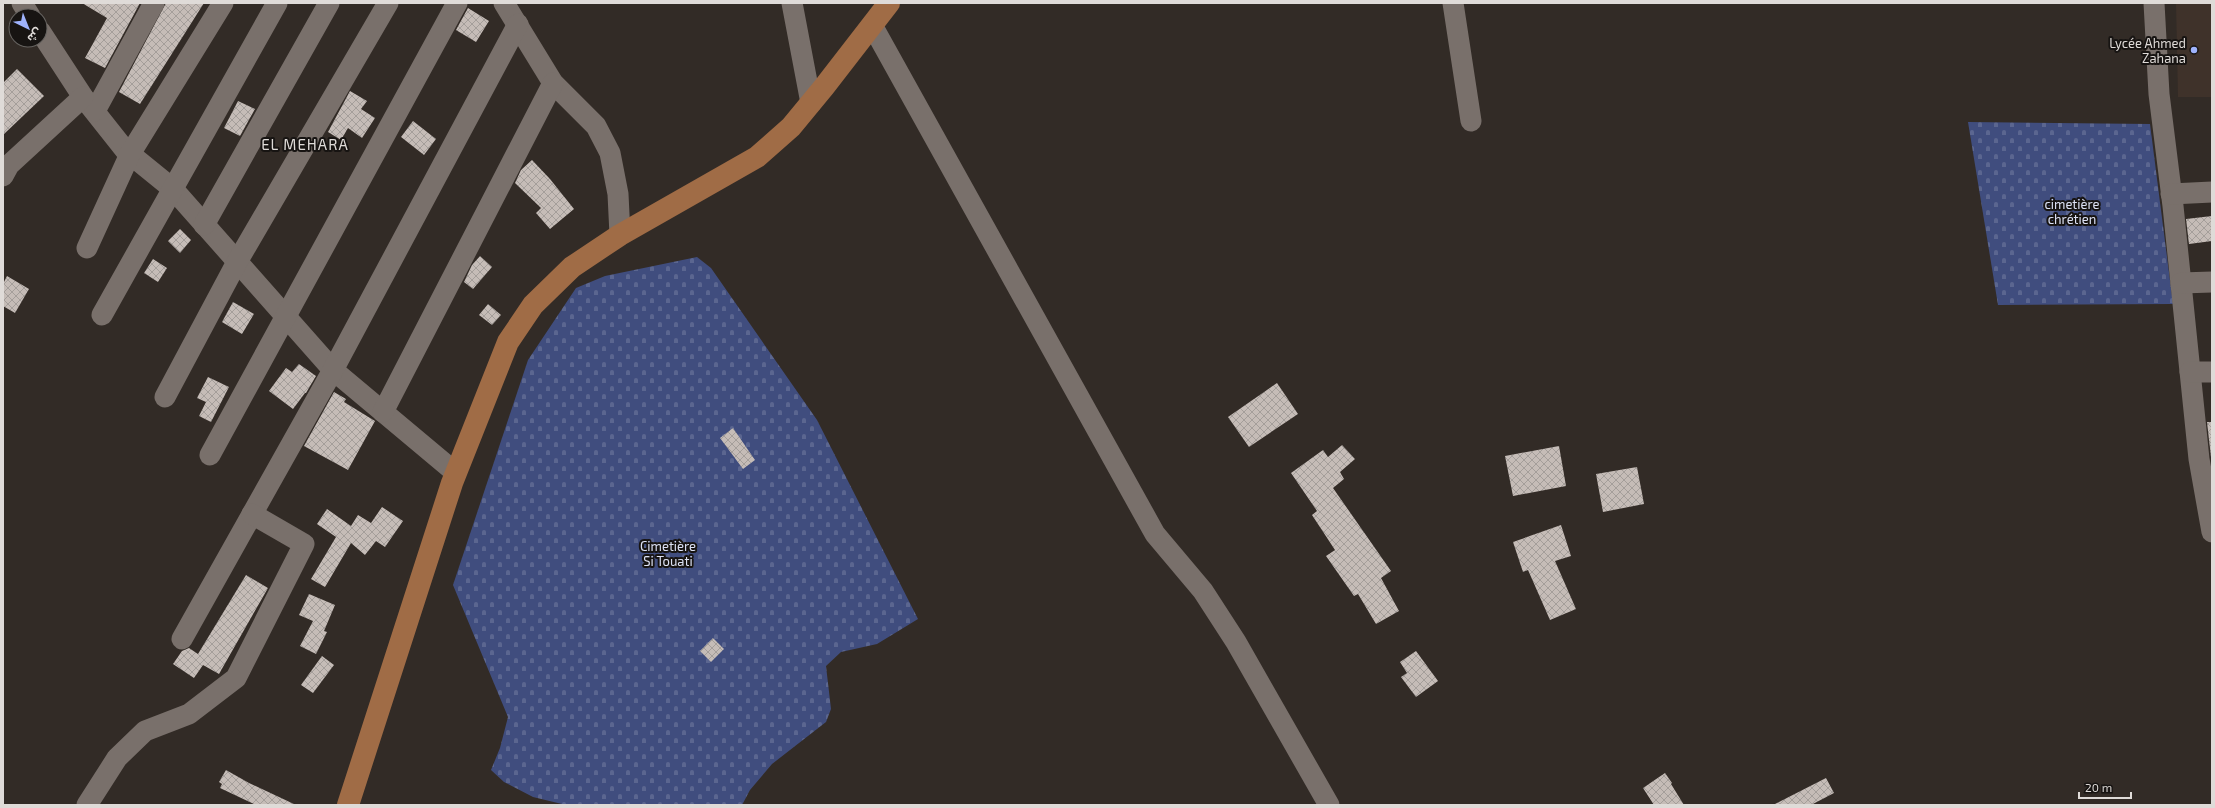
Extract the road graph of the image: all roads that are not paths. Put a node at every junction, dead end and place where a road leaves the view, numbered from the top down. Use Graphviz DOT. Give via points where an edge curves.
graph roads {
  1 [pos="154,3"];
  2 [pos="223,3"];
  3 [pos="277,3"];
  4 [pos="329,3"];
  5 [pos="388,3"];
  6 [pos="457,3"];
  7 [pos="504,3"];
  8 [pos="792,3"];
  9 [pos="889,3"];
  10 [pos="1453,3"];
  11 [pos="2154,3"];
  12 [pos="518,24"];
  13 [pos="872,25"];
  14 [pos="48,43"];
  15 [pos="553,83"];
  16 [pos="811,103"];
  17 [pos="89,104"];
  18 [pos="1471,121"];
  19 [pos="130,154"];
  20 [pos="5,168"];
  21 [pos="172,189"];
  22 [pos="2212,192"];
  23 [pos="2171,194"];
  24 [pos="204,225"];
  25 [pos="620,235"];
  26 [pos="87,248"];
  27 [pos="237,262"];
  28 [pos="2212,282"];
  29 [pos="2181,283"];
  30 [pos="102,315"];
  31 [pos="285,317"];
  32 [pos="333,370"];
  33 [pos="2190,372"];
  34 [pos="2212,372"];
  35 [pos="165,397"];
  36 [pos="383,412"];
  37 [pos="210,454"];
  38 [pos="2205,459"];
  39 [pos="456,473"];
  40 [pos="252,514"];
  41 [pos="2212,532"];
  42 [pos="182,639"];
  43 [pos="87,805"];
  44 [pos="348,805"];
  45 [pos="1329,805"];
  1 -- 17 [label="street"];
  2 -- 19 [label="street"];
  3 -- 21 [label="street"];
  4 -- 24 [label="street"];
  5 -- 27 [label="street"];
  6 -- 31 [label="street"];
  7 -- 12 [label="street"];
  8 -- 16 [label="street"];
  9 -- 13 [label="main road"];
  10 -- 18 [label="street"];
  11 -- 23 [label="street" via="2159,94"];
  12 -- 15 [label="street"];
  12 -- 32 [label="street"];
  13 -- 16 [label="main road"];
  13 -- 45 [label="street" via="1155,534 1203,592 1236,642"];
  14 -- 17 [label="street"];
  15 -- 25 [label="street" via="596,126 610,153 618,194"];
  15 -- 36 [label="street"];
  16 -- 25 [label="main road" via="791,127 757,157"];
  17 -- 19 [label="street"];
  17 -- 20 [label="street"];
  19 -- 21 [label="street"];
  19 -- 26 [label="street"];
  21 -- 24 [label="street"];
  21 -- 30 [label="street"];
  22 -- 23 [label="street"];
  23 -- 29 [label="street"];
  24 -- 27 [label="street"];
  25 -- 39 [label="main road" via="572,267 533,305 508,342"];
  27 -- 31 [label="street"];
  27 -- 35 [label="street"];
  28 -- 29 [label="street"];
  29 -- 33 [label="street"];
  31 -- 32 [label="street"];
  31 -- 37 [label="street"];
  32 -- 36 [label="street"];
  32 -- 40 [label="street"];
  33 -- 34 [label="street"];
  33 -- 38 [label="street"];
  36 -- 39 [label="street"];
  38 -- 41 [label="street"];
  39 -- 44 [label="main road"];
  40 -- 42 [label="street"];
  40 -- 43 [label="street" via="304,544 236,678 189,714 145,731 118,758"];
}
